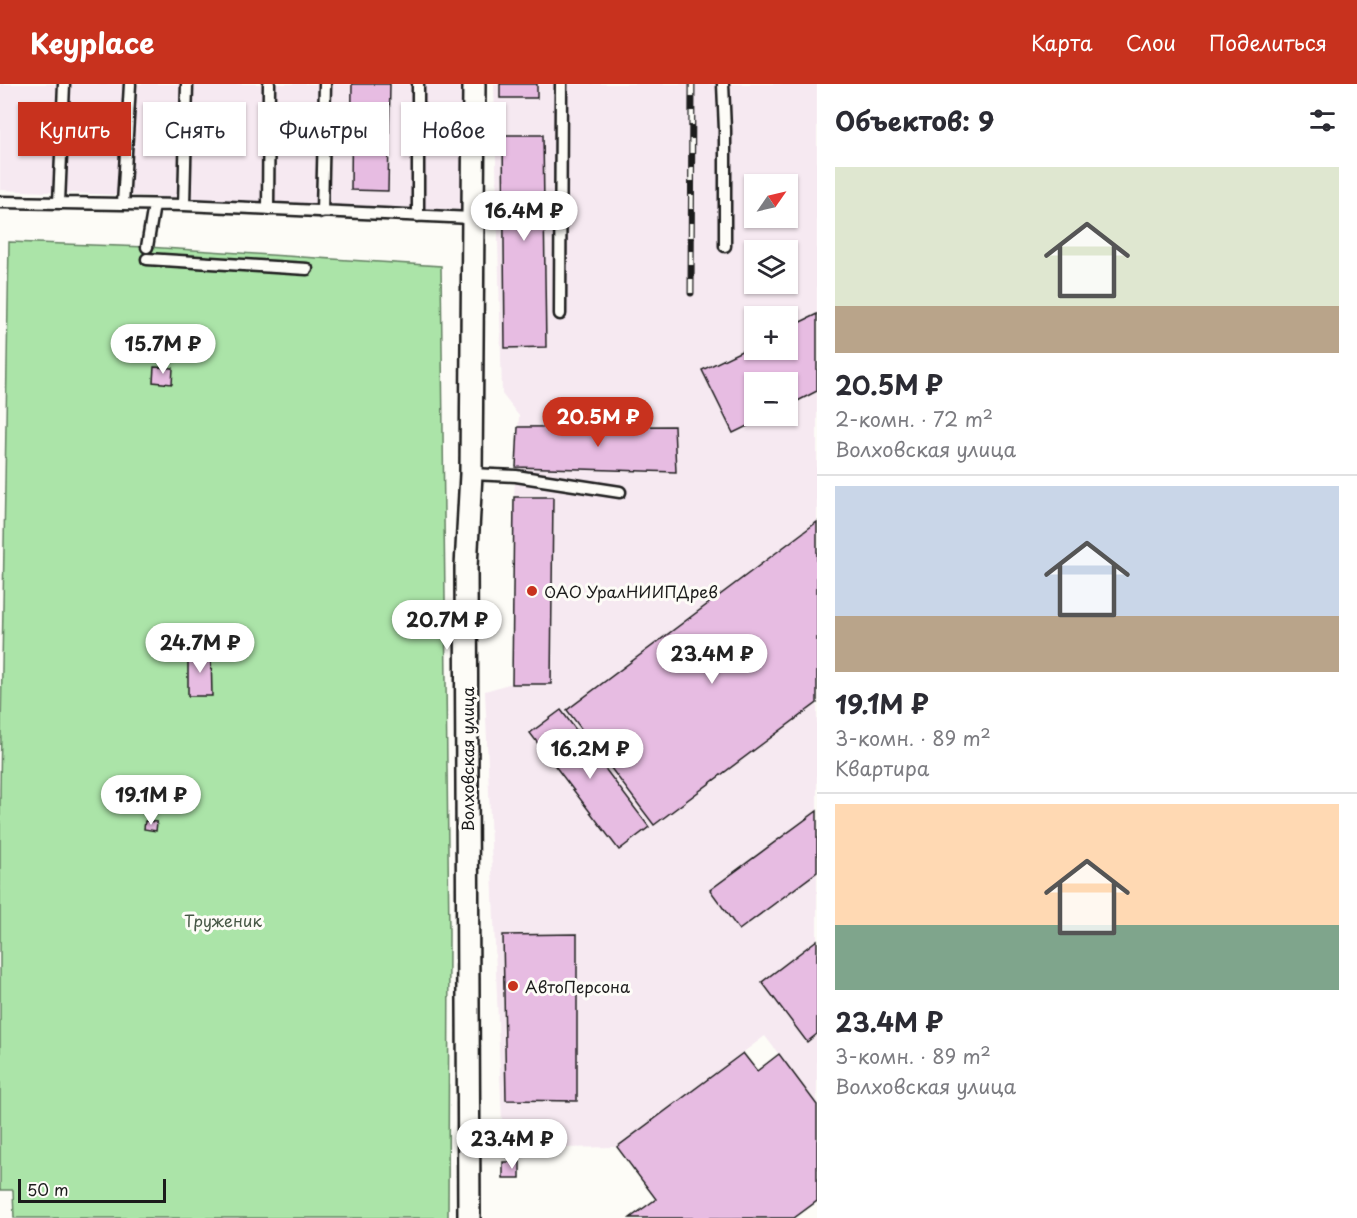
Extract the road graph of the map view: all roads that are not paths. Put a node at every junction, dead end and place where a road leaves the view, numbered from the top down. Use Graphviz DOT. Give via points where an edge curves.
graph roads {
  1 [pos="64,84"];
  2 [pos="130,84"];
  3 [pos="187,84"];
  4 [pos="269,84"];
  5 [pos="325,84"];
  6 [pos="418,84"];
  7 [pos="474,84"];
  8 [pos="561,84"];
  9 [pos="723,84"];
  10 [pos="0,202"];
  11 [pos="59,203"];
  12 [pos="123,204"];
  13 [pos="154,204"];
  14 [pos="184,205"];
  15 [pos="268,209"];
  16 [pos="322,212"];
  17 [pos="418,216"];
  18 [pos="472,218"];
  19 [pos="725,246"];
  20 [pos="147,247"];
  21 [pos="147,259"];
  22 [pos="307,270"];
  23 [pos="560,314"];
  24 [pos="471,474"];
  25 [pos="620,492"];
  26 [pos="468,1218"];
  1 -- 11 [label="lane"];
  2 -- 12 [label="lane"];
  3 -- 14 [label="lane"];
  4 -- 15 [label="lane"];
  5 -- 16 [label="lane"];
  6 -- 17 [label="lane"];
  7 -- 18 [label="street, Волховская улица"];
  8 -- 23 [label="lane"];
  9 -- 19 [label="lane"];
  10 -- 11 [label="lane"];
  11 -- 12 [label="lane"];
  12 -- 13 [label="lane"];
  13 -- 14 [label="lane"];
  13 -- 20 [label="lane"];
  14 -- 15 [label="lane"];
  15 -- 16 [label="lane"];
  16 -- 17 [label="lane"];
  17 -- 18 [label="lane"];
  18 -- 24 [label="street, Волховская улица"];
  21 -- 22 [label="lane"];
  24 -- 25 [label="lane" via="516,476"];
  24 -- 26 [label="street, Волховская улица" via="466,567"];
}
